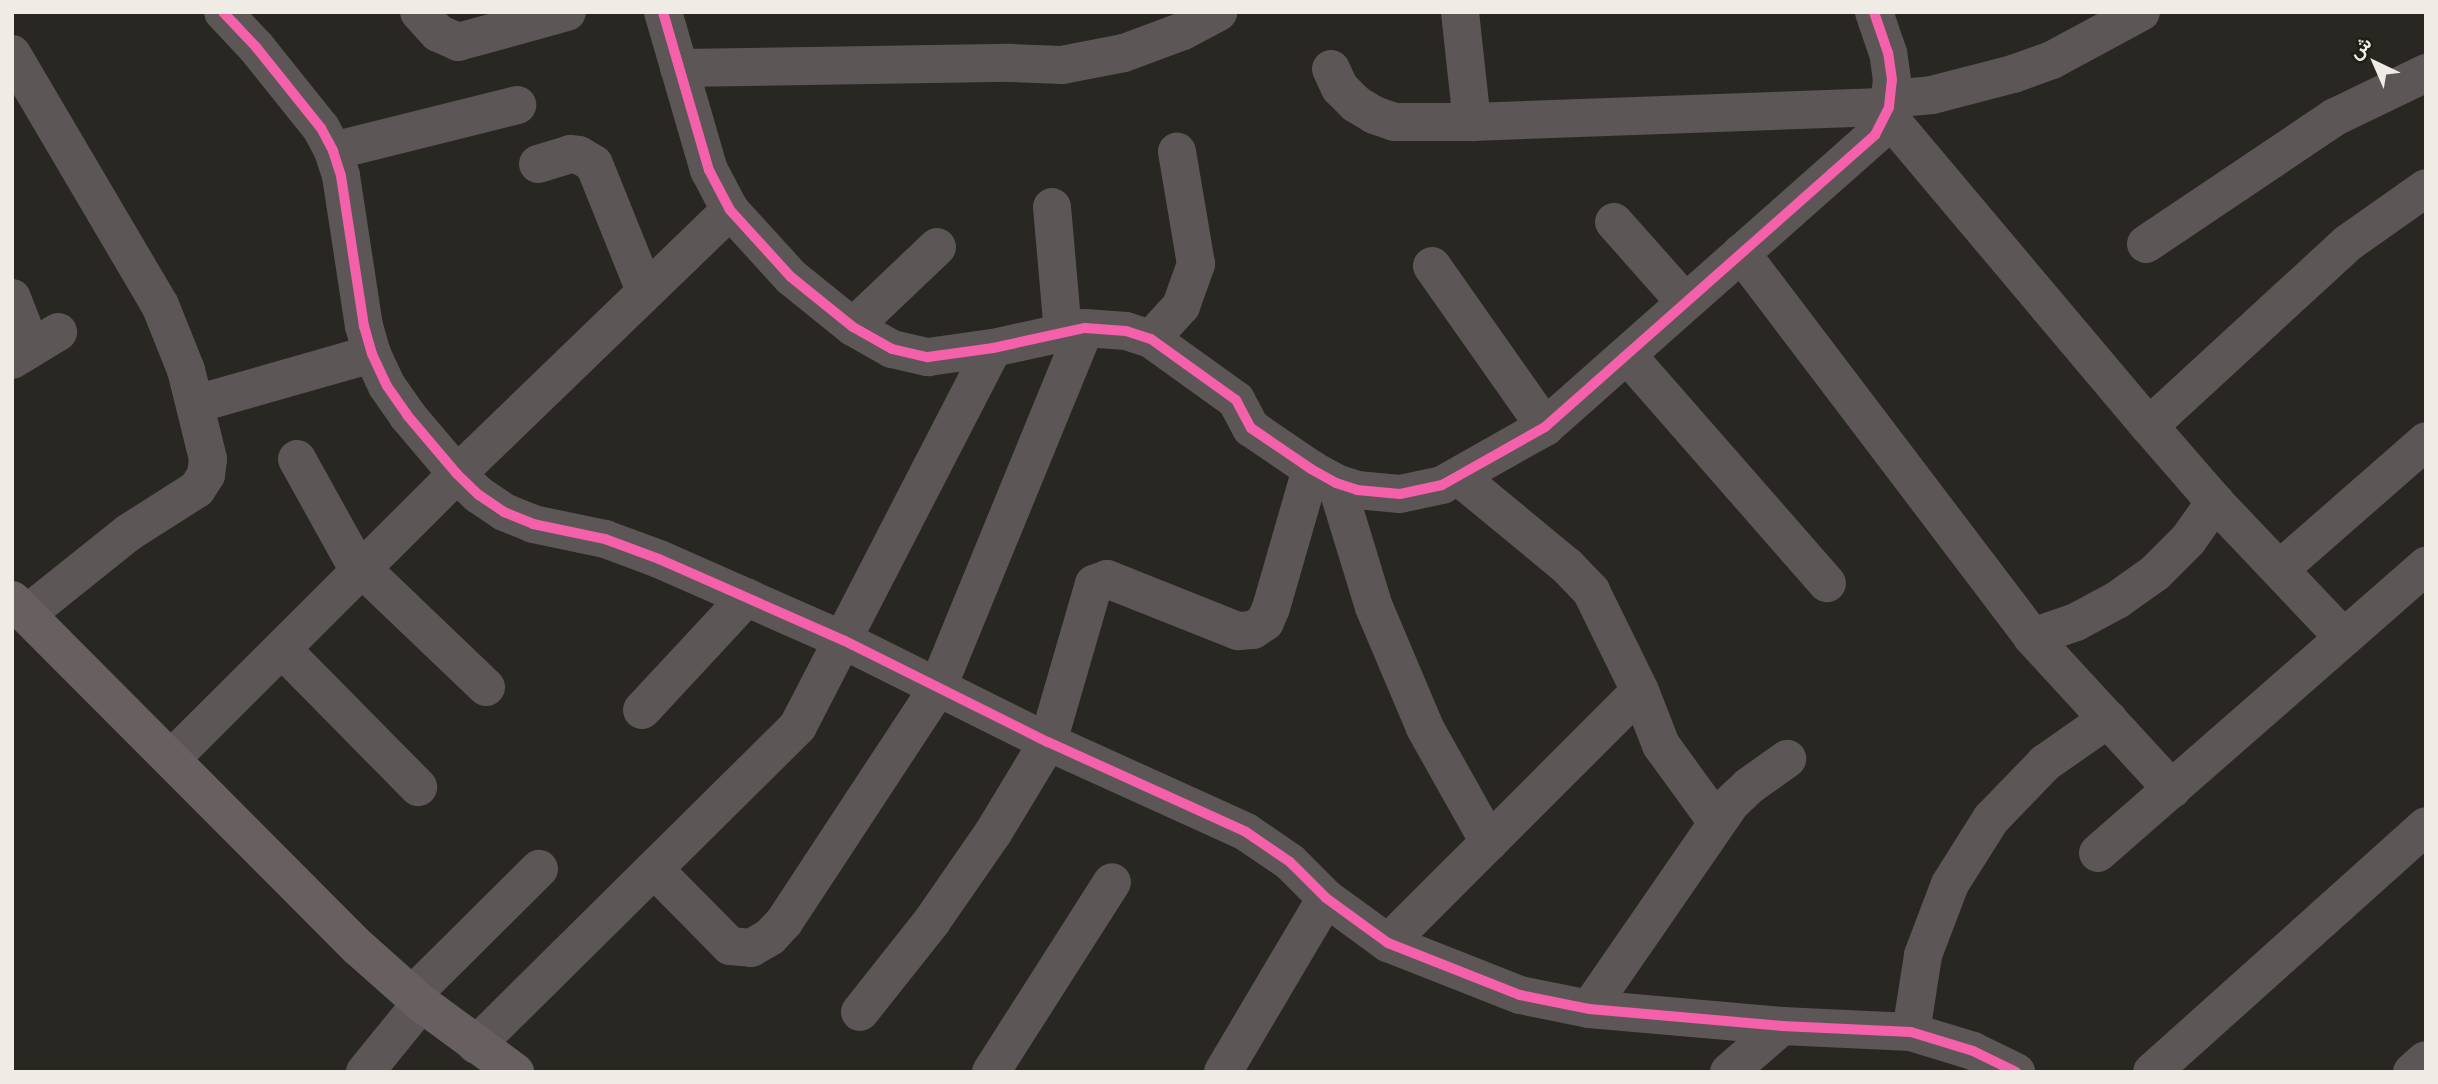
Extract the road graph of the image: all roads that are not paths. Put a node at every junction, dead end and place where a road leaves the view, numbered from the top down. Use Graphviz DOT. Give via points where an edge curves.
graph roads {
  1 [pos="223,12"];
  2 [pos="419,12"];
  3 [pos="567,12"];
  4 [pos="663,12"];
  5 [pos="1219,12"];
  6 [pos="1460,12"];
  7 [pos="1874,12"];
  8 [pos="2141,12"];
  9 [pos="12,54"];
  10 [pos="679,68"];
  11 [pos="1331,69"];
  12 [pos="2426,72"];
  13 [pos="517,105"];
  14 [pos="1888,106"];
  15 [pos="1472,122"];
  16 [pos="333,151"];
  17 [pos="1177,152"];
  18 [pos="538,164"];
  19 [pos="2426,188"];
  20 [pos="1052,207"];
  21 [pos="730,210"];
  22 [pos="1614,222"];
  23 [pos="2146,244"];
  24 [pos="937,247"];
  25 [pos="1741,253"];
  26 [pos="1432,266"];
  27 [pos="645,291"];
  28 [pos="12,298"];
  29 [pos="1685,302"];
  30 [pos="853,327"];
  31 [pos="1074,331"];
  32 [pos="1151,339"];
  33 [pos="34,346"];
  34 [pos="993,348"];
  35 [pos="372,354"];
  36 [pos="1628,356"];
  37 [pos="196,404"];
  38 [pos="2149,426"];
  39 [pos="1545,427"];
  40 [pos="2426,442"];
  41 [pos="297,459"];
  42 [pos="457,474"];
  43 [pos="1324,476"];
  44 [pos="1459,477"];
  45 [pos="2215,502"];
  46 [pos="2426,566"];
  47 [pos="361,569"];
  48 [pos="2280,569"];
  49 [pos="1827,583"];
  50 [pos="747,597"];
  51 [pos="20,607"];
  52 [pos="2032,637"];
  53 [pos="2344,638"];
  54 [pos="843,640"];
  55 [pos="282,649"];
  56 [pos="486,687"];
  57 [pos="937,689"];
  58 [pos="1640,691"];
  59 [pos="642,710"];
  60 [pos="2108,719"];
  61 [pos="1048,742"];
  62 [pos="171,759"];
  63 [pos="1787,759"];
  64 [pos="418,787"];
  65 [pos="2172,789"];
  66 [pos="1717,822"];
  67 [pos="2426,826"];
  68 [pos="1489,842"];
  69 [pos="2098,853"];
  70 [pos="539,869"];
  71 [pos="654,869"];
  72 [pos="1111,882"];
  73 [pos="1326,898"];
  74 [pos="1388,943"];
  75 [pos="416,999"];
  76 [pos="1589,1009"];
  77 [pos="860,1012"];
  78 [pos="1782,1026"];
  79 [pos="1911,1032"];
  80 [pos="476,1045"];
  81 [pos="2426,1060"];
  82 [pos="2003,1069"];
  83 [pos="365,1072"];
  84 [pos="515,1072"];
  85 [pos="991,1072"];
  86 [pos="1223,1072"];
  87 [pos="1729,1072"];
  88 [pos="2152,1072"];
  89 [pos="2412,1072"];
  1 -- 16 [label="street" via="321,128"];
  2 -- 3 [label="street" via="438,33 458,42"];
  4 -- 10 [label="street"];
  5 -- 10 [label="street" via="1183,32 1124,53 1062,65"];
  6 -- 15 [label="street"];
  7 -- 14 [label="street" via="1891,67"];
  8 -- 14 [label="street" via="2053,60"];
  9 -- 37 [label="street" via="160,305"];
  10 -- 21 [label="street" via="709,170"];
  11 -- 15 [label="street" via="1340,88 1374,116 1394,122"];
  12 -- 23 [label="street" via="2335,117"];
  13 -- 16 [label="street"];
  14 -- 15 [label="street"];
  14 -- 25 [label="street" via="1875,135"];
  14 -- 38 [label="street"];
  16 -- 35 [label="street"];
  17 -- 32 [label="street" via="1196,264 1181,306"];
  18 -- 27 [label="street" via="570,154 594,164"];
  19 -- 38 [label="street" via="2348,243"];
  20 -- 31 [label="street"];
  21 -- 27 [label="street"];
  21 -- 30 [label="street" via="791,276"];
  22 -- 29 [label="street"];
  24 -- 30 [label="street"];
  25 -- 29 [label="street"];
  25 -- 52 [label="street"];
  26 -- 39 [label="street"];
  27 -- 42 [label="street"];
  28 -- 33 [label="street"];
  29 -- 36 [label="street"];
  30 -- 34 [label="street" via="910,355 947,356"];
  31 -- 32 [label="street" via="1126,331"];
  31 -- 34 [label="street"];
  31 -- 57 [label="street"];
  32 -- 43 [label="street" via="1236,400 1251,428"];
  34 -- 54 [label="street"];
  35 -- 37 [label="street"];
  35 -- 42 [label="street" via="407,415"];
  36 -- 39 [label="street"];
  36 -- 49 [label="street"];
  37 -- 51 [label="street" via="208,459 206,475 197,489"];
  38 -- 45 [label="street"];
  39 -- 44 [label="street"];
  40 -- 48 [label="street"];
  41 -- 47 [label="street" via="340,540"];
  42 -- 47 [label="street"];
  42 -- 50 [label="street" via="504,512 533,524 605,539"];
  43 -- 44 [label="street" via="1357,490 1400,494"];
  43 -- 61 [label="street" via="1265,622 1252,630 1238,631 1107,579 1094,584"];
  43 -- 68 [label="street" via="1425,728"];
  44 -- 58 [label="street" via="1591,591"];
  45 -- 48 [label="street"];
  45 -- 52 [label="street" via="2188,540 2136,586 2076,622"];
  46 -- 53 [label="street"];
  47 -- 55 [label="street"];
  47 -- 56 [label="street"];
  48 -- 53 [label="street"];
  50 -- 54 [label="street"];
  50 -- 59 [label="street"];
  51 -- 62 [label="street"];
  52 -- 60 [label="street"];
  53 -- 65 [label="street"];
  54 -- 57 [label="street"];
  54 -- 71 [label="street" via="798,726"];
  55 -- 62 [label="street"];
  55 -- 64 [label="street"];
  57 -- 61 [label="street"];
  57 -- 71 [label="street" via="770,937 751,948 730,946"];
  58 -- 66 [label="street" via="1661,745"];
  58 -- 68 [label="street"];
  60 -- 65 [label="street"];
  60 -- 79 [label="street" via="2045,763 1991,818 1950,884 1923,956"];
  61 -- 73 [label="street" via="1246,832 1290,862"];
  61 -- 77 [label="street" via="932,921"];
  62 -- 75 [label="street" via="301,893"];
  63 -- 66 [label="street" via="1749,786"];
  65 -- 69 [label="street"];
  66 -- 76 [label="street"];
  67 -- 88 [label="street"];
  68 -- 74 [label="street"];
  70 -- 75 [label="street"];
  71 -- 80 [label="street"];
  72 -- 85 [label="street"];
  73 -- 74 [label="street"];
  73 -- 86 [label="street"];
  74 -- 76 [label="street" via="1520,995"];
  75 -- 80 [label="street"];
  75 -- 83 [label="street"];
  76 -- 78 [label="street"];
  78 -- 79 [label="street"];
  78 -- 87 [label="street"];
  79 -- 82 [label="street" via="1942,1040"];
  80 -- 84 [label="street"];
  81 -- 89 [label="street"];
}
